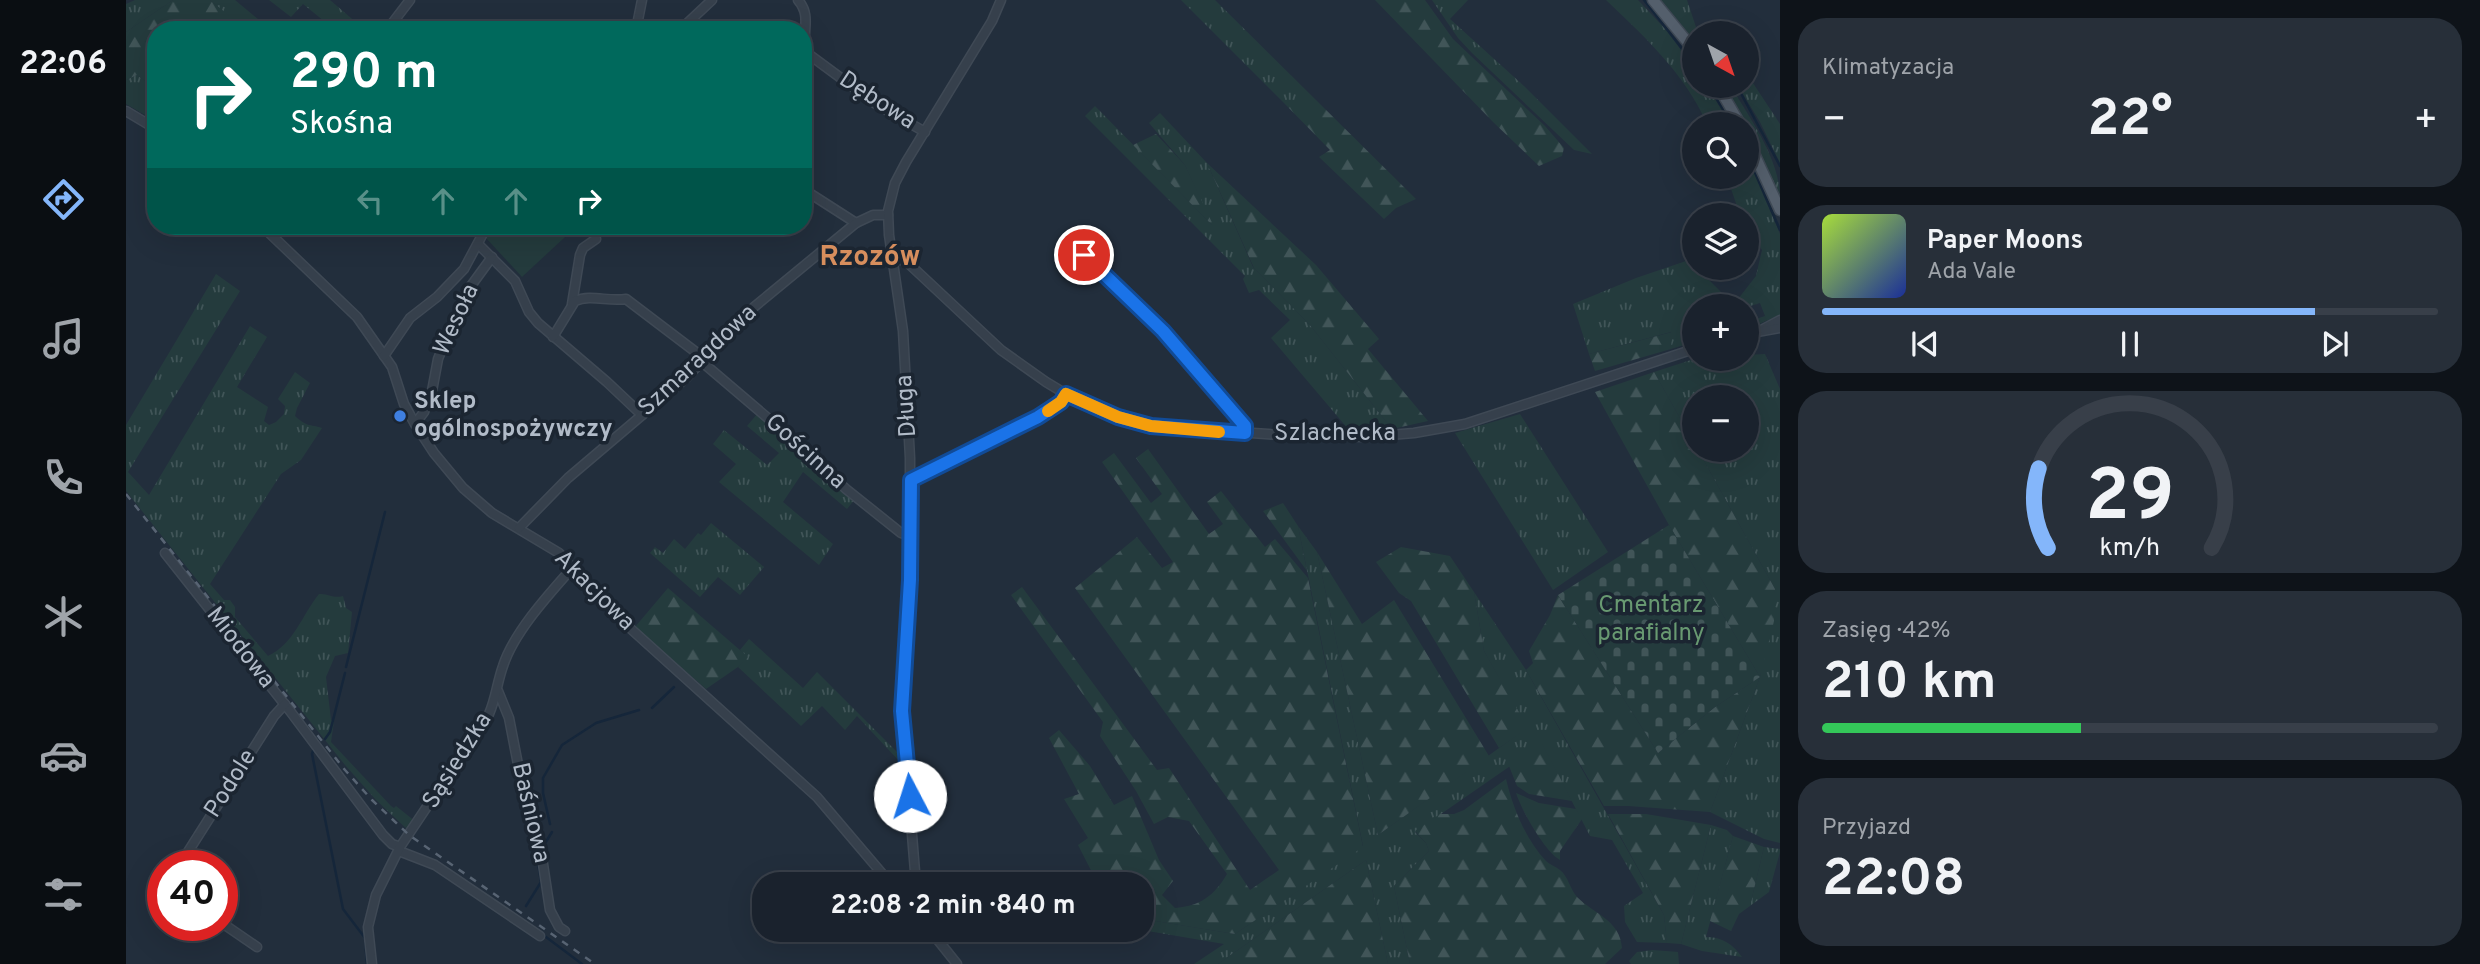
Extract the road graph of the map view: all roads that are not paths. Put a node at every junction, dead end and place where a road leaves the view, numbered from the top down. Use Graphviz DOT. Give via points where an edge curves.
graph roads {
  1 [pos="410,0"];
  2 [pos="642,0"];
  3 [pos="712,0"];
  4 [pos="798,0"];
  5 [pos="1001,0"];
  6 [pos="1653,0"];
  7 [pos="394,21"];
  8 [pos="638,21"];
  9 [pos="690,21"];
  10 [pos="806,21"];
  11 [pos="1682,35"];
  12 [pos="812,57"];
  13 [pos="126,111"];
  14 [pos="147,124"];
  15 [pos="925,132"];
  16 [pos="1759,164"];
  17 [pos="812,195"];
  18 [pos="1780,210"];
  19 [pos="888,215"];
  20 [pos="856,223"];
  21 [pos="272,235"];
  22 [pos="482,235"];
  23 [pos="596,239"];
  24 [pos="478,244"];
  25 [pos="1084,255"];
  26 [pos="492,257"];
  27 [pos="894,260"];
  28 [pos="572,304"];
  29 [pos="1780,320"];
  30 [pos="1780,328"];
  31 [pos="1760,331"];
  32 [pos="553,337"];
  33 [pos="1682,353"];
  34 [pos="384,356"];
  35 [pos="703,360"];
  36 [pos="1066,394"];
  37 [pos="642,415"];
  38 [pos="415,424"];
  39 [pos="1245,433"];
  40 [pos="911,480"];
  41 [pos="519,528"];
  42 [pos="911,537"];
  43 [pos="165,553"];
  44 [pos="573,567"];
  45 [pos="498,691"];
  46 [pos="285,704"];
  47 [pos="400,849"];
  48 [pos="189,850"];
  49 [pos="881,872"];
  50 [pos="915,872"];
  51 [pos="565,931"];
  52 [pos="238,934"];
  53 [pos="540,936"];
  54 [pos="939,942"];
  55 [pos="257,947"];
  56 [pos="372,964"];
  57 [pos="957,964"];
  1 -- 7 [label="street"];
  2 -- 8 [label="street"];
  3 -- 9 [label="street"];
  4 -- 10 [label="street, Dębowa"];
  5 -- 15 [label="street, Długa"];
  6 -- 11 [label="main road"];
  12 -- 15 [label="street, Dębowa" via="876,104"];
  13 -- 14 [label="street"];
  15 -- 19 [label="street, Długa" via="895,183"];
  16 -- 18 [label="main road"];
  17 -- 20 [label="street"];
  19 -- 20 [label="street, Szmaragdowa" via="873,215"];
  19 -- 27 [label="street, Długa"];
  20 -- 35 [label="street, Szmaragdowa" via="754,307"];
  21 -- 34 [label="street, Akacjowa" via="346,305"];
  22 -- 24 [label="street"];
  23 -- 28 [label="street" via="580,255"];
  24 -- 26 [label="street"];
  24 -- 34 [label="street" via="455,281 410,318"];
  25 -- 39 [label="street" via="1174,344 1245,426"];
  26 -- 32 [label="street" via="515,281 529,312"];
  26 -- 38 [label="street, Wesoła" via="465,295 464,310 442,349 432,391"];
  27 -- 36 [label="street, Szlachecka" via="908,263 1001,350"];
  27 -- 40 [label="street, Długa" via="903,331"];
  28 -- 32 [label="street"];
  28 -- 35 [label="street, Gościnna" via="584,297 626,299"];
  29 -- 31 [label="street"];
  30 -- 31 [label="street"];
  32 -- 37 [label="street"];
  33 -- 39 [label="street, Szlachecka" via="1465,424 1366,437"];
  34 -- 38 [label="street, Akacjowa"];
  35 -- 37 [label="street, Szmaragdowa"];
  35 -- 42 [label="street, Gościnna" via="846,489"];
  36 -- 39 [label="street, Szlachecka" via="1151,426"];
  36 -- 40 [label="street" via="1038,417"];
  37 -- 41 [label="street, Szmaragdowa" via="568,478"];
  38 -- 41 [label="street, Akacjowa" via="472,497"];
  40 -- 42 [label="street, Długa"];
  41 -- 44 [label="street, Akacjowa"];
  42 -- 50 [label="street, Długa" via="902,711"];
  43 -- 46 [label="street, Miodowa"];
  44 -- 45 [label="street, Sąsiedzka" via="518,637 503,667"];
  44 -- 49 [label="street, Akacjowa" via="621,620 817,797"];
  45 -- 47 [label="street, Sąsiedzka" via="480,730"];
  45 -- 51 [label="street, Baśniowa" via="509,718 541,851 550,910"];
  46 -- 47 [label="street, Miodowa" via="383,835"];
  46 -- 48 [label="street, Podole"];
  47 -- 53 [label="street" via="435,864"];
  47 -- 56 [label="street, Sąsiedzka" via="372,908 368,927"];
  52 -- 55 [label="street"];
  54 -- 57 [label="street"];
}
